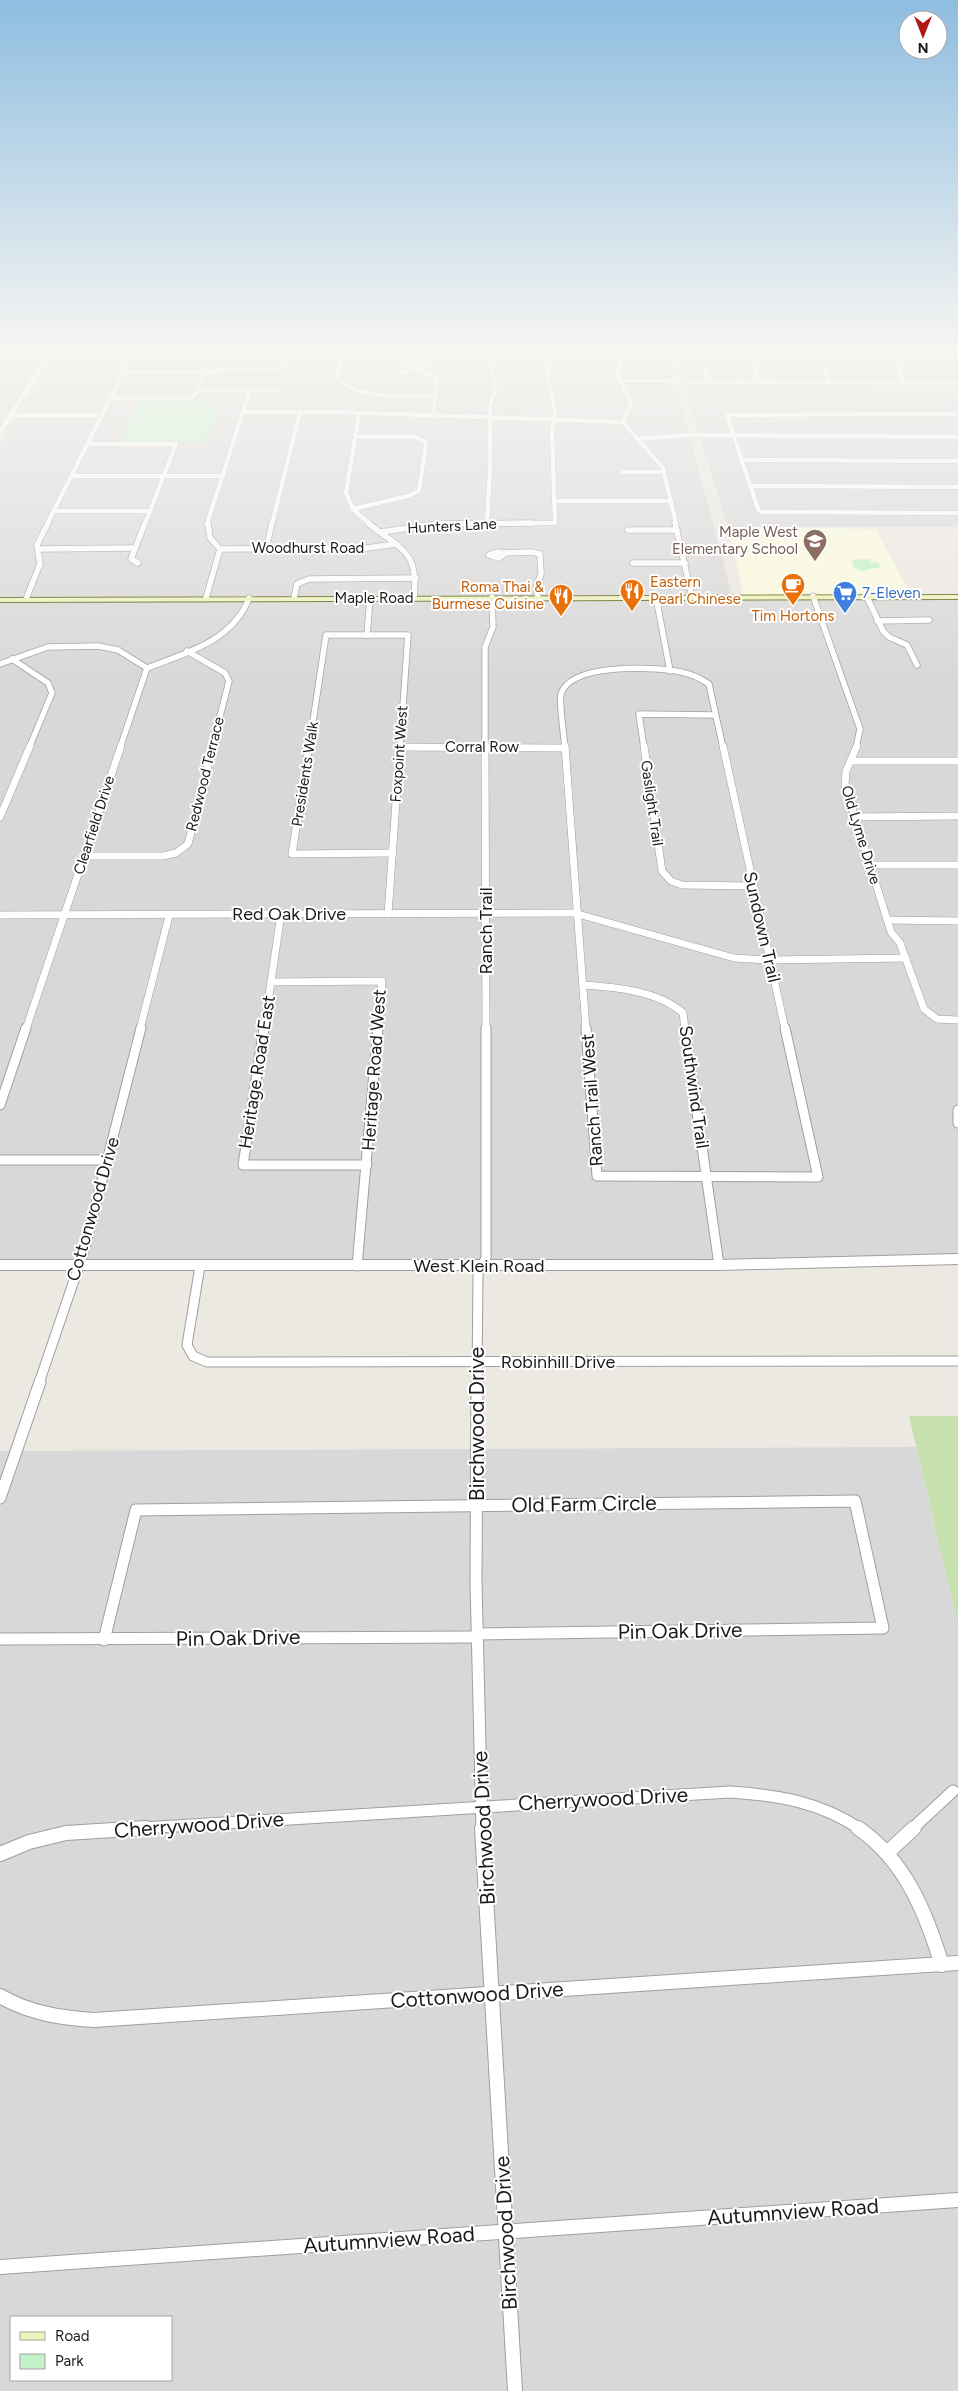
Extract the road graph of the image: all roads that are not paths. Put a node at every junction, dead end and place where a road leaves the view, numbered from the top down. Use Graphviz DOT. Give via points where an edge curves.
graph roads {
  1 [pos="81,459"];
  2 [pos="171,459"];
  3 [pos="228,459"];
  4 [pos="288,459"];
  5 [pos="352,459"];
  6 [pos="424,459"];
  7 [pos="490,459"];
  8 [pos="553,459"];
  9 [pos="656,459"];
  10 [pos="741,460"];
  11 [pos="958,462"];
  12 [pos="623,472"];
  13 [pos="664,472"];
  14 [pos="72,476"];
  15 [pos="164,476"];
  16 [pos="223,476"];
  17 [pos="750,486"];
  18 [pos="958,487"];
  19 [pos="554,501"];
  20 [pos="671,501"];
  21 [pos="353,509"];
  22 [pos="54,511"];
  23 [pos="150,511"];
  24 [pos="958,513"];
  25 [pos="486,524"];
  26 [pos="628,530"];
  27 [pos="677,530"];
  28 [pos="381,532"];
  29 [pos="396,544"];
  30 [pos="135,548"];
  31 [pos="38,549"];
  32 [pos="220,549"];
  33 [pos="266,549"];
  34 [pos="501,553"];
  35 [pos="138,563"];
  36 [pos="633,563"];
  37 [pos="685,563"];
  38 [pos="416,578"];
  39 [pos="814,596"];
  40 [pos="868,596"];
  41 [pos="538,597"];
  42 [pos="656,597"];
  43 [pos="692,597"];
  44 [pos="958,597"];
  45 [pos="206,598"];
  46 [pos="249,598"];
  47 [pos="294,598"];
  48 [pos="370,598"];
  49 [pos="414,598"];
  50 [pos="492,598"];
  51 [pos="26,599"];
  52 [pos="0,600"];
  53 [pos="929,620"];
  54 [pos="877,621"];
  55 [pos="367,635"];
  56 [pos="187,651"];
  57 [pos="12,659"];
  58 [pos="0,664"];
  59 [pos="917,665"];
  60 [pos="147,668"];
  61 [pos="670,670"];
  62 [pos="716,715"];
  63 [pos="400,747"];
  64 [pos="486,747"];
  65 [pos="565,748"];
  66 [pos="851,761"];
  67 [pos="958,761"];
  68 [pos="958,816"];
  69 [pos="0,817"];
  70 [pos="854,817"];
  71 [pos="392,853"];
  72 [pos="84,856"];
  73 [pos="870,865"];
  74 [pos="958,865"];
  75 [pos="753,886"];
  76 [pos="281,914"];
  77 [pos="388,914"];
  78 [pos="486,914"];
  79 [pos="578,914"];
  80 [pos="0,915"];
  81 [pos="64,916"];
  82 [pos="169,916"];
  83 [pos="887,920"];
  84 [pos="958,922"];
  85 [pos="906,958"];
  86 [pos="770,960"];
  87 [pos="271,982"];
  88 [pos="584,985"];
  89 [pos="958,1020"];
  90 [pos="0,1105"];
  91 [pos="958,1110"];
  92 [pos="958,1123"];
  93 [pos="0,1160"];
  94 [pos="108,1160"];
  95 [pos="367,1165"];
  96 [pos="708,1176"];
  97 [pos="958,1259"];
  98 [pos="0,1265"];
  99 [pos="719,1265"];
  100 [pos="79,1266"];
  101 [pos="200,1266"];
  102 [pos="357,1266"];
  103 [pos="481,1266"];
  104 [pos="958,1361"];
  105 [pos="478,1362"];
  106 [pos="0,1498"];
  107 [pos="476,1505"];
  108 [pos="883,1628"];
  109 [pos="477,1635"];
  110 [pos="0,1639"];
  111 [pos="104,1640"];
  112 [pos="953,1791"];
  113 [pos="481,1807"];
  114 [pos="887,1853"];
  115 [pos="0,1854"];
  116 [pos="958,1964"];
  117 [pos="942,1965"];
  118 [pos="493,1993"];
  119 [pos="0,1996"];
  120 [pos="958,2200"];
  121 [pos="505,2231"];
  122 [pos="0,2267"];
  123 [pos="514,2391"];
  1 -- 14 [label="street"];
  2 -- 15 [label="street"];
  3 -- 16 [label="street"];
  4 -- 33 [label="street"];
  5 -- 21 [label="street" via="346,493"];
  6 -- 21 [label="street" via="419,491"];
  7 -- 25 [label="street"];
  8 -- 19 [label="street, Hunters Lane"];
  9 -- 13 [label="street"];
  10 -- 11 [label="street"];
  10 -- 17 [label="street"];
  12 -- 13 [label="street"];
  13 -- 20 [label="street"];
  14 -- 15 [label="street"];
  14 -- 22 [label="street"];
  15 -- 16 [label="street"];
  15 -- 23 [label="street"];
  16 -- 32 [label="street" via="206,530"];
  17 -- 18 [label="street"];
  17 -- 24 [label="street" via="758,509 768,513"];
  19 -- 20 [label="street"];
  19 -- 25 [label="street, Hunters Lane" via="555,523"];
  20 -- 27 [label="street"];
  21 -- 28 [label="street"];
  22 -- 23 [label="street"];
  22 -- 31 [label="street"];
  23 -- 30 [label="street"];
  25 -- 28 [label="street, Hunters Lane" via="426,524"];
  26 -- 27 [label="street"];
  27 -- 37 [label="street"];
  28 -- 29 [label="street"];
  29 -- 33 [label="street, Woodhurst Road" via="367,548"];
  29 -- 38 [label="street" via="410,557"];
  30 -- 31 [label="street"];
  30 -- 35 [label="street" via="131,559"];
  31 -- 51 [label="street" via="40,564"];
  32 -- 33 [label="street, Woodhurst Road"];
  32 -- 45 [label="street"];
  34 -- 41 [label="street" via="540,554"];
  36 -- 37 [label="street"];
  37 -- 43 [label="street"];
  38 -- 47 [label="street" via="309,579 297,584"];
  38 -- 49 [label="street"];
  39 -- 40 [label="main road, Maple Road"];
  39 -- 43 [label="main road, Maple Road"];
  39 -- 66 [label="street, Old Lyme Drive" via="860,729 858,749"];
  40 -- 44 [label="main road, Maple Road"];
  40 -- 54 [label="street"];
  41 -- 42 [label="main road, Maple Road"];
  41 -- 50 [label="main road, Maple Road"];
  42 -- 43 [label="main road, Maple Road"];
  42 -- 61 [label="street"];
  45 -- 46 [label="main road, Maple Road"];
  45 -- 51 [label="main road, Maple Road"];
  46 -- 47 [label="main road, Maple Road"];
  46 -- 56 [label="street" via="243,615 232,626"];
  47 -- 48 [label="main road, Maple Road"];
  48 -- 49 [label="main road, Maple Road"];
  48 -- 55 [label="street"];
  49 -- 50 [label="main road, Maple Road"];
  50 -- 64 [label="street, Ranch Trail" via="492,634 485,647"];
  51 -- 52 [label="main road, Maple Road"];
  53 -- 54 [label="street"];
  54 -- 59 [label="street" via="889,637 907,645"];
  55 -- 63 [label="street, Foxpoint West" via="408,635"];
  55 -- 71 [label="street, Presidents Walk" via="326,635 292,854"];
  56 -- 60 [label="street"];
  56 -- 72 [label="street, Redwood Terrace" via="225,674 229,681 188,844 163,856"];
  57 -- 58 [label="street"];
  57 -- 60 [label="street" via="48,647 100,646 118,650"];
  57 -- 69 [label="street" via="48,683 52,693"];
  60 -- 72 [label="street, Clearfield Drive"];
  61 -- 62 [label="street, Sundown Trail" via="696,676 709,684"];
  61 -- 65 [label="street, Ranch Trail West" via="606,670 568,683 561,694"];
  62 -- 75 [label="street, Sundown Trail"];
  62 -- 75 [label="street, Gaslight Trail" via="639,714 662,871 671,881 682,885"];
  63 -- 64 [label="street, Corral Row"];
  63 -- 71 [label="street, Foxpoint West"];
  64 -- 65 [label="street, Corral Row"];
  64 -- 78 [label="street, Ranch Trail"];
  65 -- 79 [label="street, Ranch Trail West"];
  66 -- 67 [label="street"];
  66 -- 70 [label="street, Old Lyme Drive" via="844,779"];
  68 -- 70 [label="street"];
  70 -- 73 [label="street, Old Lyme Drive"];
  71 -- 77 [label="street, Foxpoint West"];
  72 -- 81 [label="street, Clearfield Drive"];
  73 -- 74 [label="street"];
  73 -- 83 [label="street, Old Lyme Drive"];
  75 -- 86 [label="street, Sundown Trail"];
  76 -- 77 [label="street, Red Oak Drive"];
  76 -- 82 [label="street, Red Oak Drive"];
  76 -- 87 [label="street, Heritage Road East"];
  77 -- 78 [label="street, Red Oak Drive"];
  78 -- 79 [label="street, Red Oak Drive"];
  78 -- 103 [label="street, Ranch Trail" via="486,1258"];
  79 -- 86 [label="street, Red Oak Drive" via="719,954"];
  79 -- 88 [label="street, Ranch Trail West"];
  80 -- 81 [label="street, Red Oak Drive"];
  81 -- 82 [label="street, Red Oak Drive"];
  81 -- 90 [label="street, Clearfield Drive"];
  82 -- 94 [label="street, Cottonwood Drive"];
  83 -- 84 [label="street"];
  83 -- 85 [label="street, Old Lyme Drive"];
  85 -- 86 [label="street, Red Oak Drive"];
  85 -- 89 [label="street, Old Lyme Drive" via="924,1010 937,1019"];
  86 -- 96 [label="street, Sundown Trail" via="818,1177"];
  87 -- 95 [label="street, Heritage Road West" via="382,981"];
  87 -- 95 [label="street, Heritage Road East" via="243,1165"];
  88 -- 96 [label="street, Southwind Trail" via="616,987 672,1005 682,1013"];
  88 -- 96 [label="street, Ranch Trail West" via="597,1176"];
  91 -- 92 [label="street"];
  93 -- 94 [label="street"];
  94 -- 100 [label="street, Cottonwood Drive"];
  95 -- 102 [label="street, Heritage Road West"];
  96 -- 99 [label="street, Southwind Trail"];
  97 -- 99 [label="street, West Klein Road"];
  98 -- 100 [label="street, West Klein Road"];
  99 -- 103 [label="street, West Klein Road"];
  100 -- 101 [label="street, West Klein Road"];
  100 -- 106 [label="street, Cottonwood Drive"];
  101 -- 102 [label="street, West Klein Road"];
  101 -- 105 [label="street, Robinhill Drive" via="186,1345 199,1360"];
  102 -- 103 [label="street, West Klein Road"];
  103 -- 105 [label="street, Birchwood Drive" via="478,1273"];
  104 -- 105 [label="street, Robinhill Drive"];
  105 -- 107 [label="street, Birchwood Drive"];
  107 -- 108 [label="street, Old Farm Circle" via="855,1501"];
  107 -- 109 [label="street, Birchwood Drive"];
  107 -- 111 [label="street, Old Farm Circle" via="136,1510"];
  108 -- 109 [label="street, Pin Oak Drive"];
  109 -- 111 [label="street, Pin Oak Drive"];
  109 -- 113 [label="street, Birchwood Drive"];
  110 -- 111 [label="street, Pin Oak Drive"];
  112 -- 114 [label="street"];
  113 -- 114 [label="street, Cherrywood Drive" via="730,1792 777,1794 800,1798 834,1812 871,1837"];
  113 -- 115 [label="street, Cherrywood Drive" via="66,1834 28,1842"];
  113 -- 118 [label="street, Birchwood Drive"];
  114 -- 117 [label="street, Cherrywood Drive" via="925,1909"];
  116 -- 117 [label="street, Cottonwood Drive"];
  117 -- 118 [label="street, Cottonwood Drive"];
  118 -- 119 [label="street, Cottonwood Drive" via="94,2020 47,2015"];
  118 -- 121 [label="street, Birchwood Drive"];
  120 -- 121 [label="street, Autumnview Road"];
  121 -- 122 [label="street, Autumnview Road"];
  121 -- 123 [label="street, Birchwood Drive"];
}
